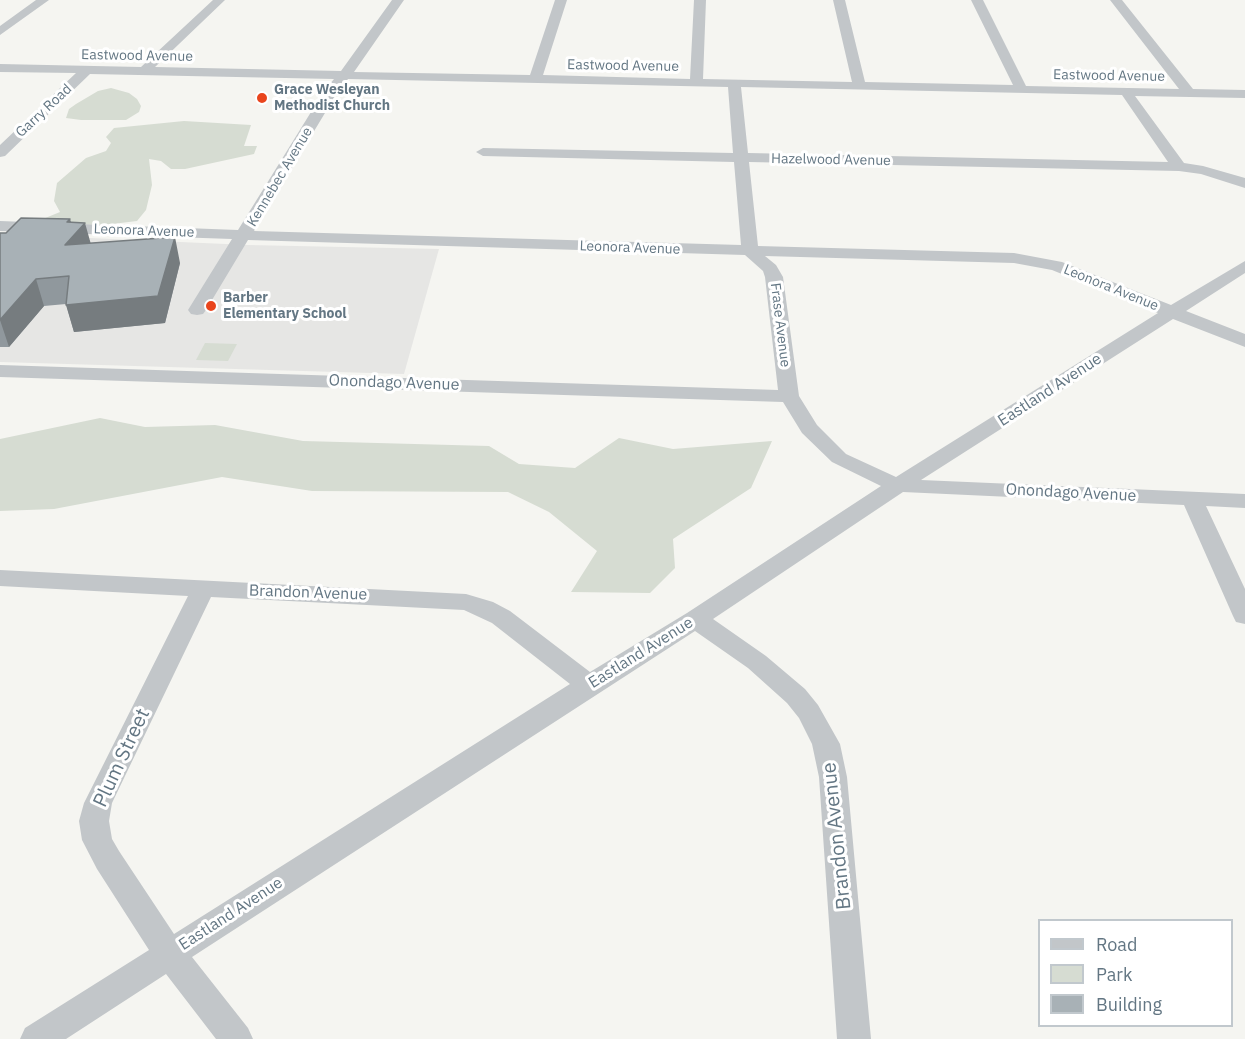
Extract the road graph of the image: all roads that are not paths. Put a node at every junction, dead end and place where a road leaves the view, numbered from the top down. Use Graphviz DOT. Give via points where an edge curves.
graph roads {
  1 [pos="43,0"];
  2 [pos="219,0"];
  3 [pos="398,0"];
  4 [pos="561,0"];
  5 [pos="700,0"];
  6 [pos="839,0"];
  7 [pos="977,0"];
  8 [pos="1116,0"];
  9 [pos="0,31"];
  10 [pos="0,68"];
  11 [pos="70,70"];
  12 [pos="87,70"];
  13 [pos="144,71"];
  14 [pos="345,75"];
  15 [pos="535,79"];
  16 [pos="0,80"];
  17 [pos="696,82"];
  18 [pos="734,83"];
  19 [pos="860,86"];
  20 [pos="1022,90"];
  21 [pos="1126,92"];
  22 [pos="1189,93"];
  23 [pos="1245,94"];
  24 [pos="483,152"];
  25 [pos="0,153"];
  26 [pos="741,158"];
  27 [pos="1179,166"];
  28 [pos="1245,183"];
  29 [pos="2,228"];
  30 [pos="244,236"];
  31 [pos="750,251"];
  32 [pos="1245,266"];
  33 [pos="196,310"];
  34 [pos="1171,313"];
  35 [pos="1245,341"];
  36 [pos="0,371"];
  37 [pos="789,396"];
  38 [pos="898,485"];
  39 [pos="1192,499"];
  40 [pos="1245,501"];
  41 [pos="0,578"];
  42 [pos="203,589"];
  43 [pos="1245,616"];
  44 [pos="696,619"];
  45 [pos="589,685"];
  46 [pos="170,954"];
  47 [pos="37,1039"];
  48 [pos="236,1039"];
  49 [pos="854,1039"];
  1 -- 9 [label="street"];
  2 -- 13 [label="street"];
  3 -- 14 [label="street, Kennebec Avenue"];
  4 -- 15 [label="street"];
  5 -- 17 [label="street"];
  6 -- 19 [label="street"];
  7 -- 20 [label="street"];
  8 -- 22 [label="street"];
  10 -- 11 [label="street, Eastwood Avenue"];
  11 -- 12 [label="street, Eastwood Avenue"];
  11 -- 16 [label="street"];
  12 -- 13 [label="street, Eastwood Avenue"];
  12 -- 25 [label="street, Garry Road"];
  13 -- 14 [label="street, Eastwood Avenue"];
  14 -- 15 [label="street, Eastwood Avenue"];
  14 -- 30 [label="street, Kennebec Avenue" via="331,91"];
  15 -- 17 [label="street, Eastwood Avenue"];
  17 -- 18 [label="street, Eastwood Avenue"];
  18 -- 19 [label="street, Eastwood Avenue"];
  18 -- 26 [label="street"];
  19 -- 20 [label="street, Eastwood Avenue"];
  20 -- 21 [label="street, Eastwood Avenue"];
  21 -- 22 [label="street, Eastwood Avenue"];
  21 -- 27 [label="street"];
  22 -- 23 [label="street, Eastwood Avenue"];
  24 -- 26 [label="street, Hazelwood Avenue"];
  26 -- 27 [label="street, Hazelwood Avenue"];
  26 -- 31 [label="street"];
  27 -- 28 [label="street, Hazelwood Avenue"];
  29 -- 30 [label="street, Leonora Avenue"];
  30 -- 31 [label="street, Leonora Avenue"];
  30 -- 33 [label="street, Kennebec Avenue"];
  31 -- 34 [label="street, Leonora Avenue" via="1028,260 1056,266"];
  31 -- 37 [label="street, Frase Avenue" via="774,277"];
  32 -- 34 [label="street, Eastland Avenue"];
  34 -- 35 [label="street, Leonora Avenue"];
  34 -- 38 [label="street, Eastland Avenue"];
  36 -- 37 [label="street, Onondago Avenue"];
  37 -- 38 [label="street, Frase Avenue" via="813,434 839,458"];
  38 -- 39 [label="street, Onondago Avenue"];
  38 -- 44 [label="street, Eastland Avenue"];
  39 -- 40 [label="street, Onondago Avenue"];
  39 -- 43 [label="street"];
  41 -- 42 [label="street, Brandon Avenue"];
  42 -- 45 [label="street, Brandon Avenue" via="466,602 501,617"];
  42 -- 46 [label="street, Plum Street" via="98,803 94,821 97,840 108,860"];
  44 -- 45 [label="street, Eastland Avenue"];
  44 -- 49 [label="street, Brandon Avenue" via="796,696 826,744 833,777"];
  45 -- 46 [label="street, Eastland Avenue"];
  46 -- 47 [label="street, Eastland Avenue"];
  46 -- 48 [label="street, Plum Street"];
}
